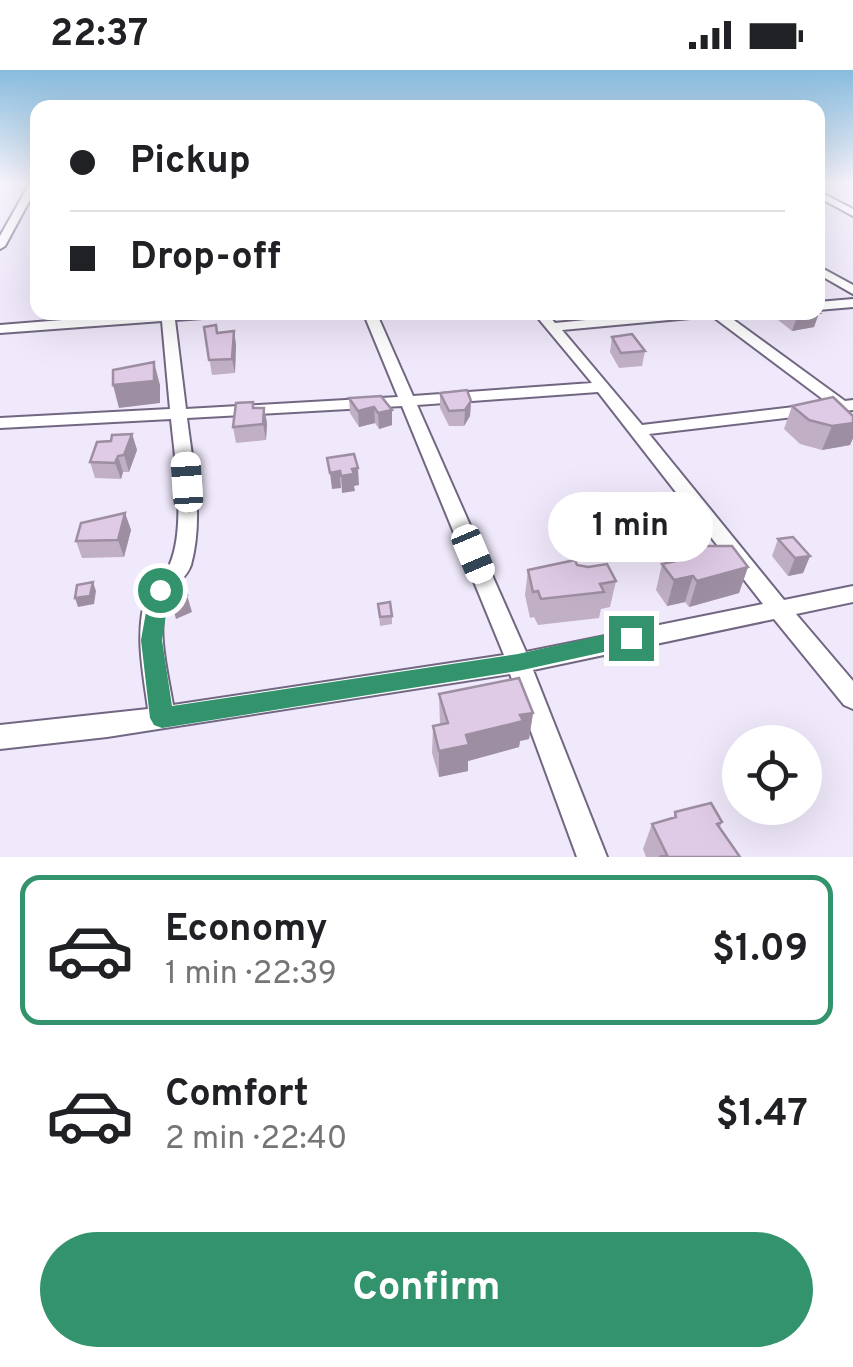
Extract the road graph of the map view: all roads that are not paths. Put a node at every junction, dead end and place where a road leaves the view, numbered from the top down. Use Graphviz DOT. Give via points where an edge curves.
graph roads {
  1 [pos="14,220"];
  2 [pos="0,246"];
  3 [pos="825,273"];
  4 [pos="853,290"];
  5 [pos="853,302"];
  6 [pos="825,305"];
  7 [pos="101,320"];
  8 [pos="170,320"];
  9 [pos="372,320"];
  10 [pos="545,320"];
  11 [pos="726,320"];
  12 [pos="0,329"];
  13 [pos="601,387"];
  14 [pos="404,401"];
  15 [pos="849,409"];
  16 [pos="179,412"];
  17 [pos="0,423"];
  18 [pos="637,430"];
  19 [pos="853,594"];
  20 [pos="776,608"];
  21 [pos="518,662"];
  22 [pos="853,698"];
  23 [pos="162,718"];
  24 [pos="0,737"];
  25 [pos="592,857"];
  1 -- 2 [label="street"];
  3 -- 4 [label="street"];
  5 -- 6 [label="street"];
  7 -- 12 [label="street"];
  8 -- 16 [label="street"];
  9 -- 14 [label="street"];
  10 -- 13 [label="street"];
  11 -- 15 [label="street"];
  13 -- 14 [label="street"];
  13 -- 18 [label="street"];
  14 -- 16 [label="street"];
  14 -- 21 [label="street"];
  15 -- 18 [label="street"];
  16 -- 17 [label="street"];
  16 -- 23 [label="street" via="189,513 180,568 158,594 151,640"];
  18 -- 20 [label="street"];
  19 -- 20 [label="street"];
  20 -- 21 [label="street"];
  20 -- 22 [label="street"];
  21 -- 23 [label="street"];
  21 -- 25 [label="street"];
  23 -- 24 [label="street"];
}
